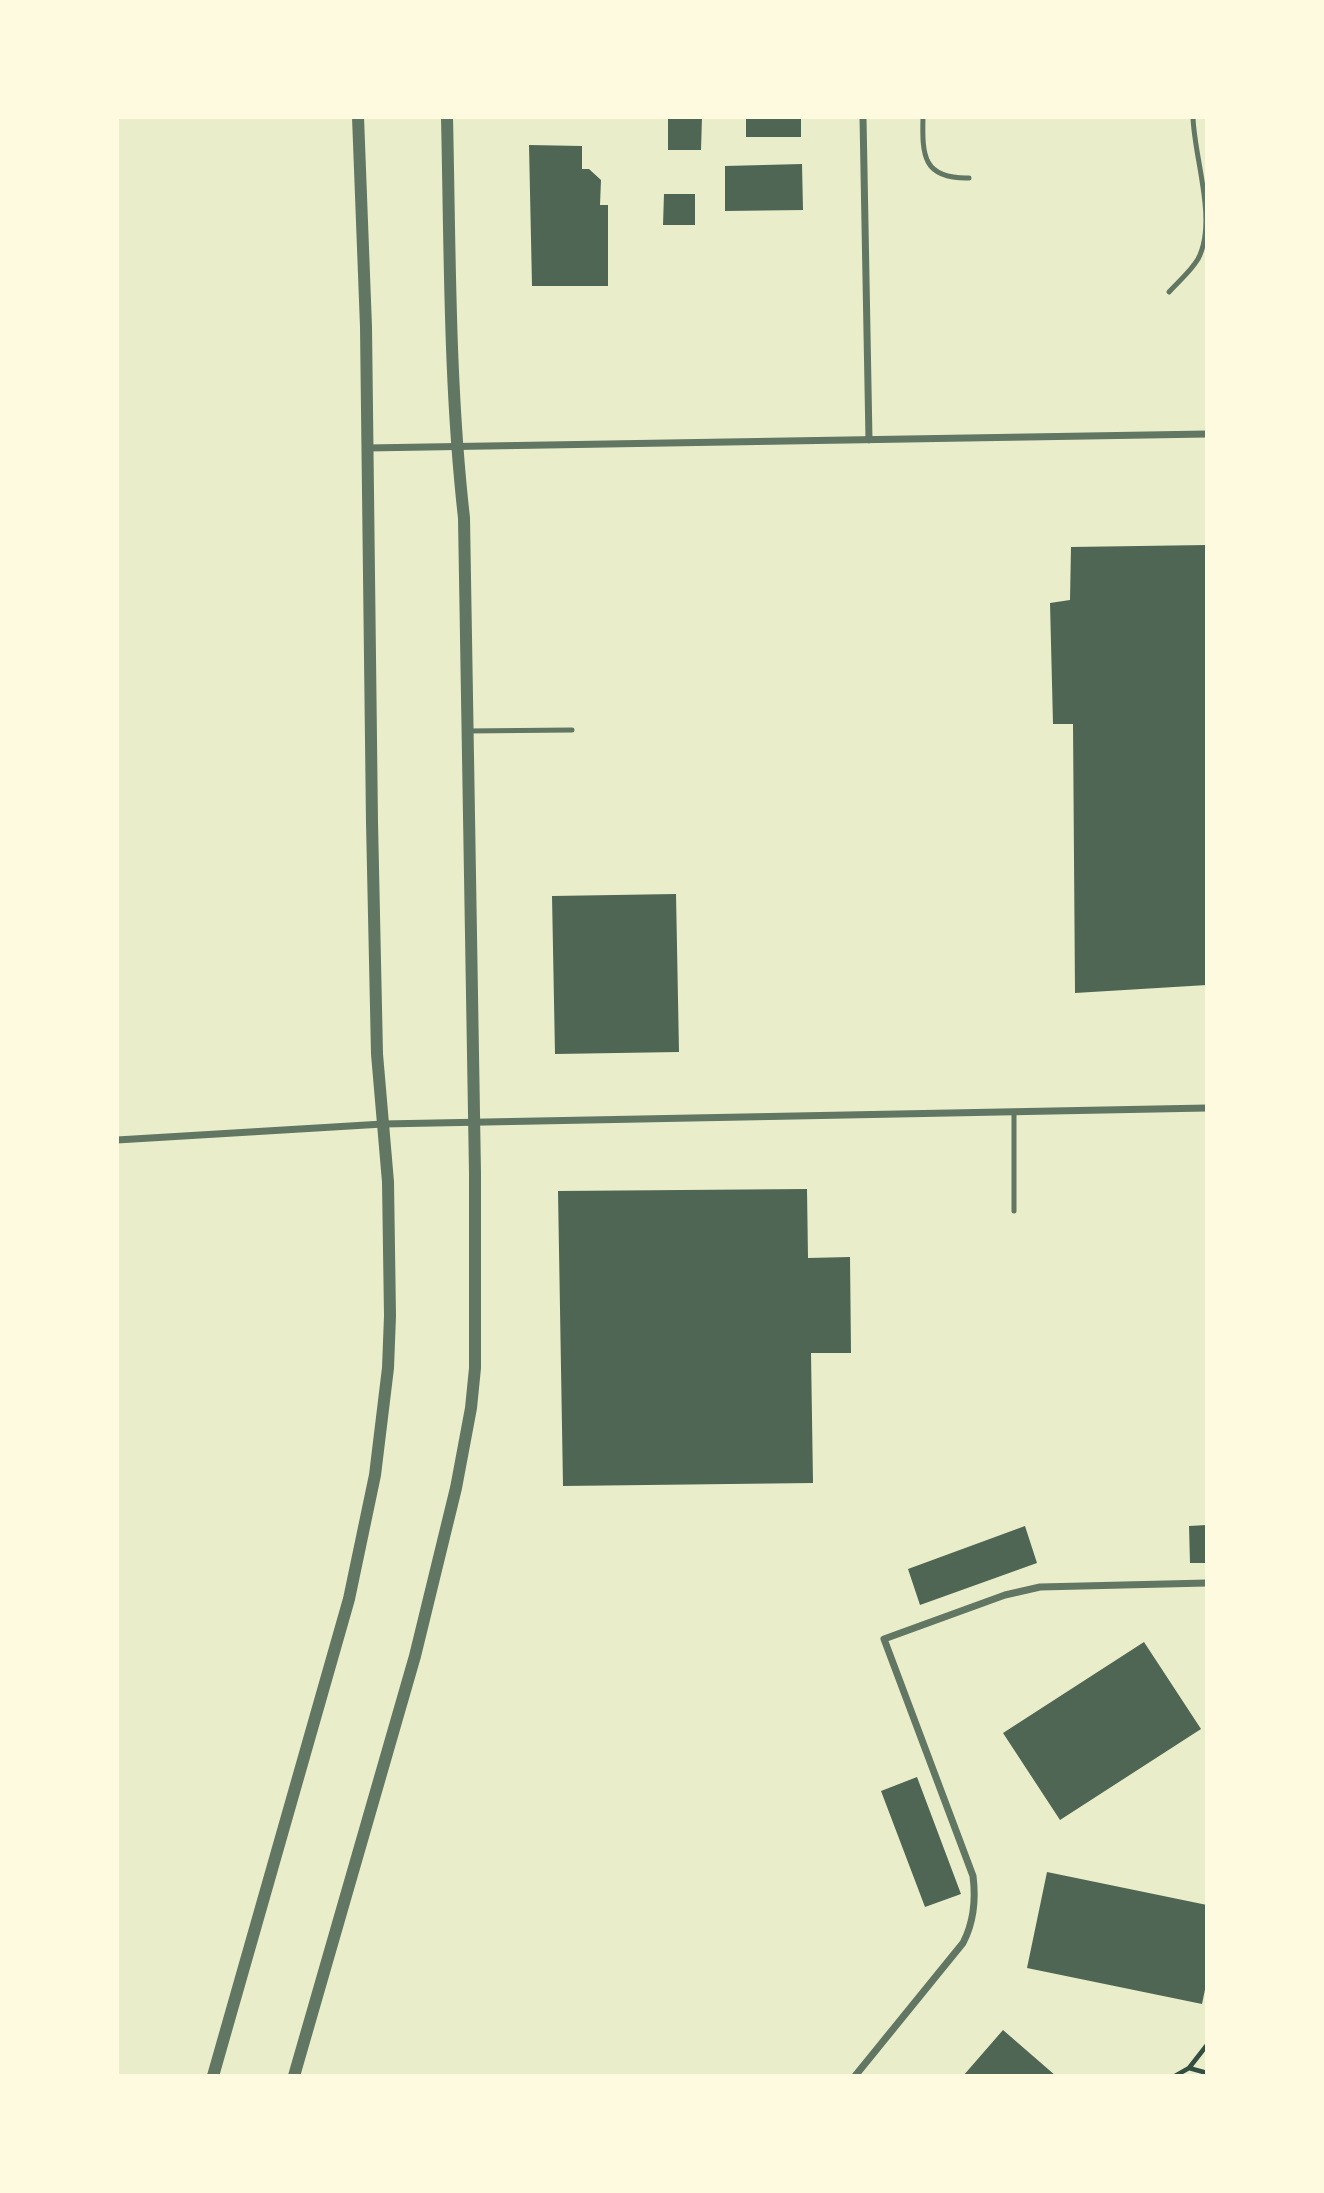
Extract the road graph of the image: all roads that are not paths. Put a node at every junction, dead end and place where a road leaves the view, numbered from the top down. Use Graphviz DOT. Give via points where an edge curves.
graph roads {
  1 [pos="358,117"];
  2 [pos="447,117"];
  3 [pos="863,117"];
  4 [pos="923,117"];
  5 [pos="1193,117"];
  6 [pos="969,178"];
  7 [pos="1169,292"];
  8 [pos="1207,434"];
  9 [pos="869,440"];
  10 [pos="456,447"];
  11 [pos="367,448"];
  12 [pos="467,730"];
  13 [pos="572,730"];
  14 [pos="1207,1108"];
  15 [pos="1014,1112"];
  16 [pos="383,1124"];
  17 [pos="474,1124"];
  18 [pos="117,1140"];
  19 [pos="1014,1211"];
  20 [pos="1207,1583"];
  21 [pos="214,2076"];
  22 [pos="294,2076"];
  23 [pos="855,2076"];
  1 -- 11 [label="street"];
  2 -- 10 [label="street"];
  3 -- 9 [label="street"];
  4 -- 6 [label="lane" via="923,153 928,165 949,178"];
  5 -- 7 [label="lane" via="1203,183 1204,236 1197,260"];
  8 -- 9 [label="street"];
  9 -- 10 [label="street"];
  10 -- 11 [label="street"];
  10 -- 12 [label="street" via="464,518"];
  11 -- 16 [label="street" via="373,891"];
  12 -- 13 [label="lane"];
  12 -- 17 [label="street"];
  14 -- 15 [label="street"];
  15 -- 17 [label="street"];
  15 -- 19 [label="lane"];
  16 -- 17 [label="street"];
  16 -- 18 [label="street"];
  16 -- 21 [label="street" via="388,1182 388,1368 364,1537"];
  17 -- 22 [label="street" via="475,1368 464,1447 415,1657"];
  20 -- 23 [label="street" via="1040,1587 1004,1595 884,1639 973,1876 974,1902 962,1943"];
}
